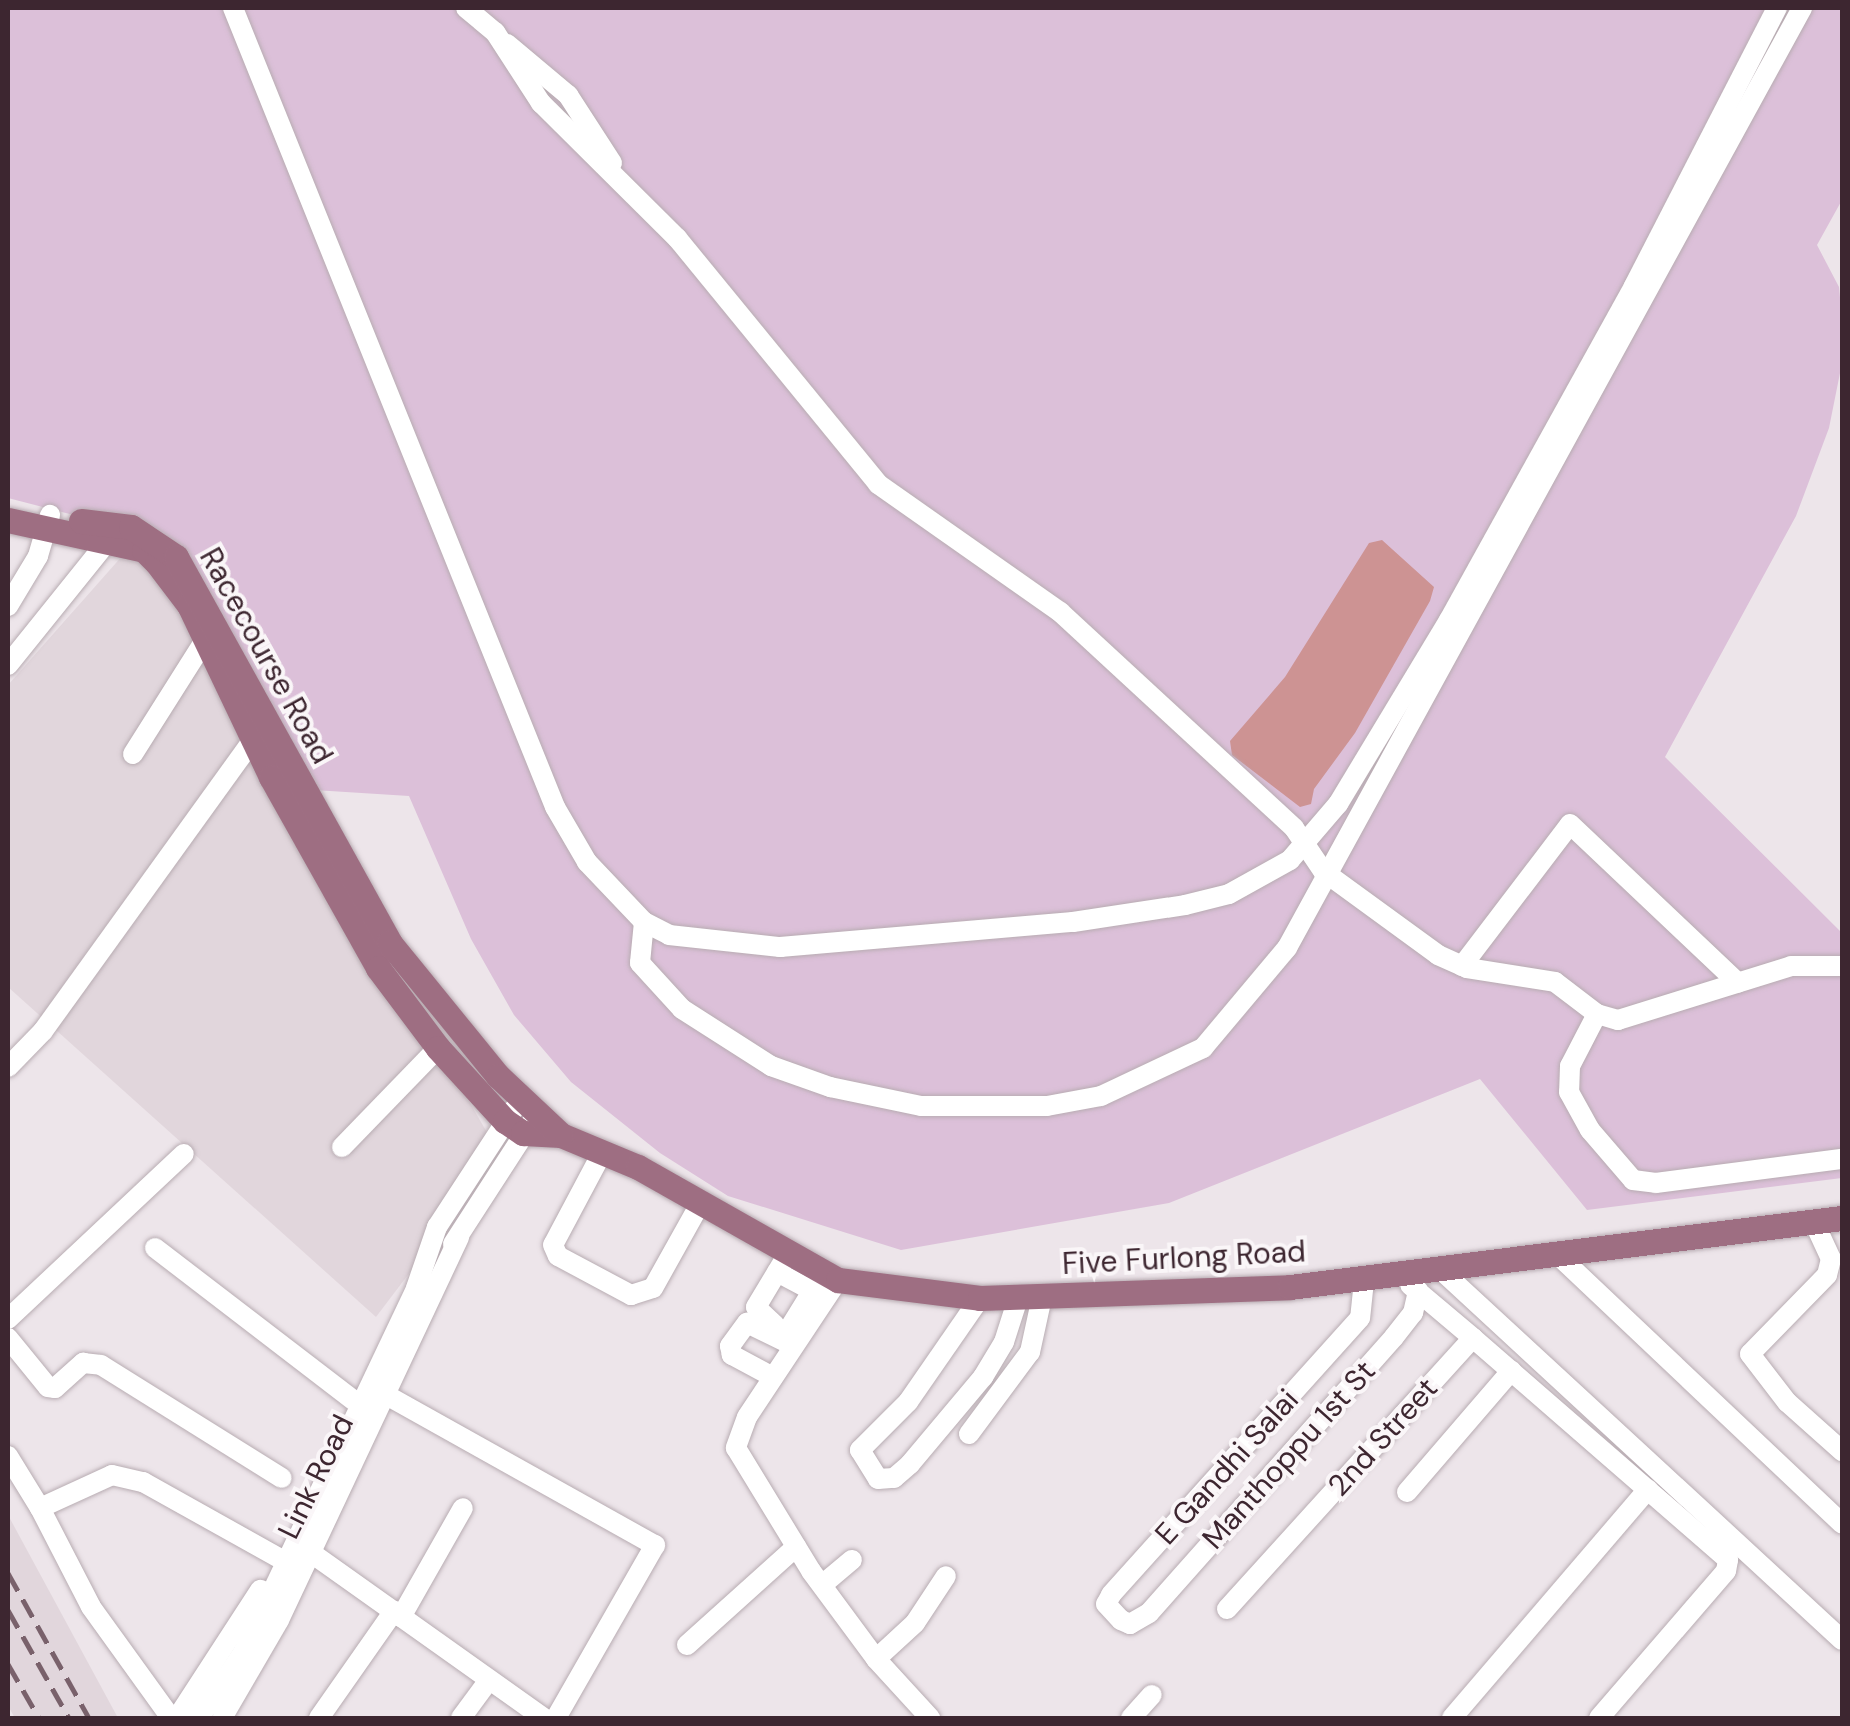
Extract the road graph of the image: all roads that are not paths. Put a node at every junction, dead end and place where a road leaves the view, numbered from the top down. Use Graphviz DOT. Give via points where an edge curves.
graph roads {
  1 [pos="232,8"];
  2 [pos="466,8"];
  3 [pos="1777,8"];
  4 [pos="1802,8"];
  5 [pos="8,503"];
  6 [pos="8,520"];
  7 [pos="48,523"];
  8 [pos="107,542"];
  9 [pos="8,606"];
  10 [pos="204,640"];
  11 [pos="8,665"];
  12 [pos="259,731"];
  13 [pos="133,754"];
  14 [pos="1306,844"];
  15 [pos="1327,874"];
  16 [pos="644,922"];
  17 [pos="1462,966"];
  18 [pos="1842,966"];
  19 [pos="1738,983"];
  20 [pos="1597,1014"];
  21 [pos="438,1048"];
  22 [pos="8,1067"];
  23 [pos="531,1106"];
  24 [pos="514,1127"];
  25 [pos="561,1135"];
  26 [pos="342,1147"];
  27 [pos="603,1150"];
  28 [pos="184,1154"];
  29 [pos="1842,1158"];
  30 [pos="700,1202"];
  31 [pos="1842,1218"];
  32 [pos="1812,1220"];
  33 [pos="437,1226"];
  34 [pos="459,1237"];
  35 [pos="155,1248"];
  36 [pos="1560,1257"];
  37 [pos="783,1262"];
  38 [pos="1442,1271"];
  39 [pos="824,1281"];
  40 [pos="1364,1281"];
  41 [pos="1408,1283"];
  42 [pos="416,1288"];
  43 [pos="980,1298"];
  44 [pos="1030,1298"];
  45 [pos="1360,1318"];
  46 [pos="8,1319"];
  47 [pos="8,1338"];
  48 [pos="1473,1338"];
  49 [pos="793,1339"];
  50 [pos="1392,1340"];
  51 [pos="1512,1371"];
  52 [pos="773,1378"];
  53 [pos="388,1396"];
  54 [pos="353,1400"];
  55 [pos="969,1434"];
  56 [pos="1842,1451"];
  57 [pos="8,1456"];
  58 [pos="282,1478"];
  59 [pos="1648,1489"];
  60 [pos="1408,1492"];
  61 [pos="40,1508"];
  62 [pos="463,1508"];
  63 [pos="1842,1524"];
  64 [pos="796,1547"];
  65 [pos="310,1552"];
  66 [pos="278,1558"];
  67 [pos="852,1560"];
  68 [pos="946,1576"];
  69 [pos="822,1585"];
  70 [pos="1227,1608"];
  71 [pos="1149,1612"];
  72 [pos="398,1614"];
  73 [pos="1842,1640"];
  74 [pos="687,1645"];
  75 [pos="876,1660"];
  76 [pos="488,1680"];
  77 [pos="1152,1695"];
  78 [pos="917,1714"];
  79 [pos="174,1718"];
  80 [pos="199,1718"];
  81 [pos="222,1718"];
  82 [pos="319,1718"];
  83 [pos="461,1718"];
  84 [pos="544,1718"];
  85 [pos="556,1718"];
  86 [pos="1131,1718"];
  87 [pos="1452,1718"];
  88 [pos="1599,1718"];
  1 -- 16 [label="street" via="518,726 587,862"];
  2 -- 14 [label="street" via="495,32 540,103 623,182 878,484 1060,612"];
  3 -- 14 [label="street" via="1634,286 1449,620 1376,746"];
  4 -- 15 [label="street"];
  5 -- 7 [label="main road, Racecourse Road"];
  6 -- 7 [label="main road, Racecourse Road"];
  7 -- 8 [label="main road, Racecourse Road"];
  7 -- 9 [label="street"];
  7 -- 12 [label="main road, Racecourse Road" via="130,527 176,557 206,601"];
  8 -- 10 [label="main road, Racecourse Road" via="144,550 157,563"];
  8 -- 11 [label="street"];
  10 -- 12 [label="main road, Racecourse Road"];
  10 -- 13 [label="street"];
  12 -- 21 [label="main road" via="358,935"];
  12 -- 22 [label="street" via="146,893"];
  12 -- 23 [label="main road, Racecourse Road" via="389,942 448,1021"];
  14 -- 15 [label="street"];
  14 -- 16 [label="street" via="1268,875 1229,894 1073,922 780,946 669,935"];
  15 -- 16 [label="street" via="1262,984 1204,1048 1101,1096 1047,1106 921,1106 771,1066 721,1038 645,973"];
  15 -- 17 [label="street"];
  17 -- 19 [label="street" via="1570,824"];
  17 -- 20 [label="street" via="1539,977"];
  18 -- 19 [label="street" via="1791,966"];
  19 -- 20 [label="street" via="1633,1018"];
  20 -- 29 [label="street" via="1570,1066 1568,1092 1633,1180 1656,1183"];
  21 -- 24 [label="main road"];
  21 -- 26 [label="street"];
  23 -- 24 [label="street"];
  23 -- 25 [label="main road, Five Furlong Road"];
  24 -- 25 [label="main road, Five Furlong Road"];
  24 -- 33 [label="street"];
  24 -- 34 [label="street"];
  25 -- 27 [label="main road, Five Furlong Road"];
  27 -- 30 [label="main road, Five Furlong Road"];
  27 -- 30 [label="street" via="552,1245 558,1256 630,1295 652,1288"];
  28 -- 46 [label="street"];
  30 -- 37 [label="main road, Five Furlong Road"];
  31 -- 32 [label="main road, Five Furlong Road"];
  32 -- 36 [label="main road, Five Furlong Road"];
  32 -- 56 [label="street" via="1832,1259 1827,1275 1750,1354 1787,1402"];
  33 -- 42 [label="street"];
  33 -- 54 [label="street, Link Road"];
  34 -- 42 [label="street"];
  34 -- 53 [label="street, Link Road"];
  35 -- 54 [label="street"];
  36 -- 38 [label="main road, Five Furlong Road"];
  36 -- 63 [label="street"];
  37 -- 39 [label="main road, Five Furlong Road"];
  37 -- 49 [label="street" via="755,1311"];
  38 -- 41 [label="main road, Five Furlong Road"];
  38 -- 73 [label="street"];
  39 -- 43 [label="main road, Five Furlong Road"];
  39 -- 49 [label="street"];
  40 -- 41 [label="main road, Five Furlong Road"];
  40 -- 44 [label="main road, Five Furlong Road"];
  40 -- 45 [label="street"];
  41 -- 48 [label="street"];
  41 -- 50 [label="street, Manthoppu 1st St" via="1414,1313"];
  42 -- 80 [label="street" via="244,1651"];
  43 -- 44 [label="main road, Five Furlong Road"];
  43 -- 44 [label="street" via="908,1402 860,1450 878,1479 894,1478 910,1464 983,1377"];
  44 -- 55 [label="street" via="1030,1352"];
  45 -- 50 [label="street"];
  45 -- 71 [label="street, E Gandhi Salai" via="1106,1604 1130,1624"];
  47 -- 58 [label="street" via="48,1387 83,1363 100,1365"];
  48 -- 51 [label="street"];
  48 -- 70 [label="street, 2nd Street"];
  49 -- 52 [label="street"];
  49 -- 52 [label="street" via="747,1323 730,1346 732,1355"];
  50 -- 71 [label="street, Manthoppu 1st St"];
  51 -- 59 [label="street"];
  51 -- 60 [label="street"];
  52 -- 64 [label="street" via="736,1448"];
  53 -- 65 [label="street, Link Road"];
  53 -- 85 [label="street" via="655,1546"];
  54 -- 66 [label="street, Link Road"];
  57 -- 61 [label="street"];
  59 -- 87 [label="street"];
  59 -- 88 [label="street" via="1728,1565"];
  61 -- 66 [label="street" via="112,1475 143,1482"];
  61 -- 79 [label="street" via="90,1607"];
  62 -- 72 [label="street"];
  64 -- 69 [label="street"];
  64 -- 74 [label="street"];
  65 -- 72 [label="street"];
  65 -- 81 [label="street, Link Road" via="256,1665"];
  66 -- 79 [label="street, Link Road"];
  67 -- 69 [label="street"];
  68 -- 75 [label="street" via="915,1623"];
  69 -- 75 [label="street"];
  72 -- 76 [label="street"];
  72 -- 82 [label="street"];
  75 -- 78 [label="street"];
  76 -- 83 [label="street"];
  76 -- 84 [label="street"];
  77 -- 86 [label="street"];
}
